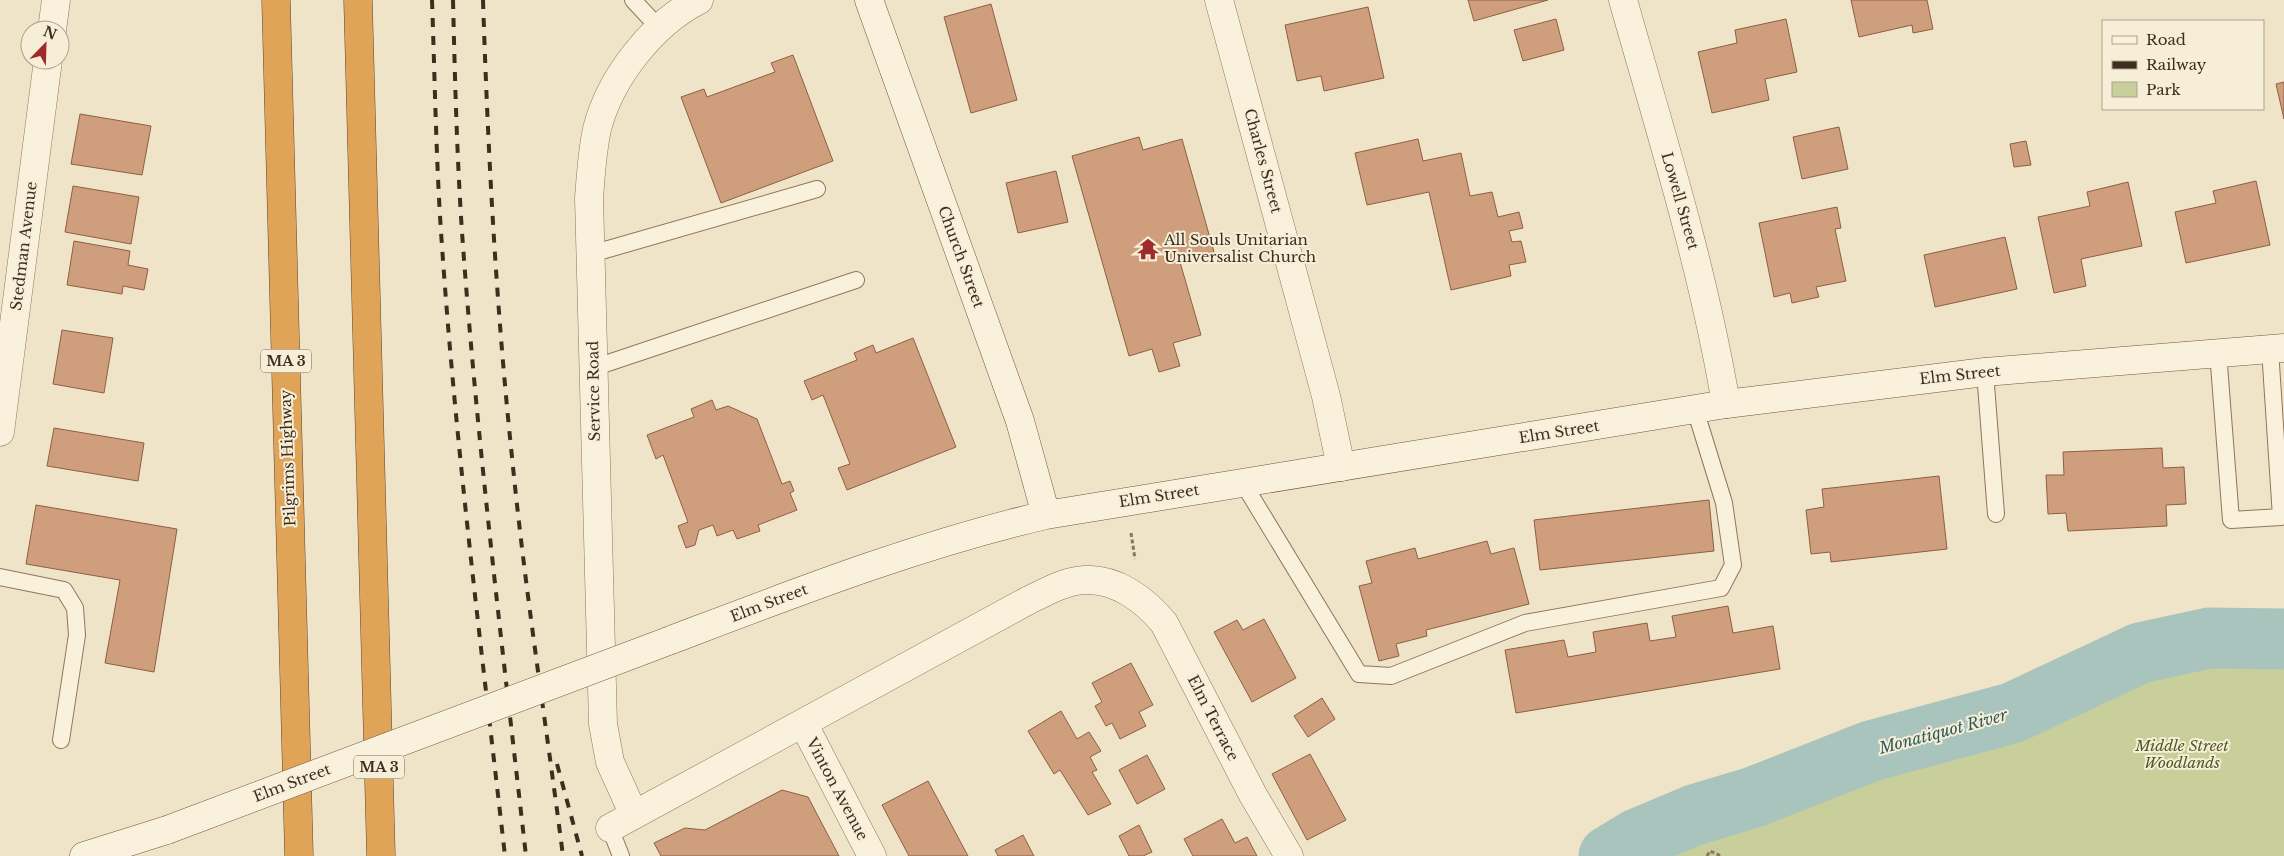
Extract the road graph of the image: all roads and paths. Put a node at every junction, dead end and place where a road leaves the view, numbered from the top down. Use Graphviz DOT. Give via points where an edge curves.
graph roads {
  1 [pos="56,0"];
  2 [pos="276,0"];
  3 [pos="358,0"];
  4 [pos="633,0"];
  5 [pos="699,0"];
  6 [pos="869,0"];
  7 [pos="1219,0"];
  8 [pos="1623,0"];
  9 [pos="53,20"];
  10 [pos="660,28"];
  11 [pos="47,70"];
  12 [pos="817,189"];
  13 [pos="591,254"];
  14 [pos="856,280"];
  15 [pos="2277,348"];
  16 [pos="2218,352"];
  17 [pos="593,368"];
  18 [pos="1985,372"];
  19 [pos="2278,386"];
  20 [pos="1726,404"];
  21 [pos="1695,410"];
  22 [pos="0,432"];
  23 [pos="1340,467"];
  24 [pos="1243,482"];
  25 [pos="1127,502"];
  26 [pos="1996,514"];
  27 [pos="1046,515"];
  28 [pos="0,577"];
  29 [pos="1133,595"];
  30 [pos="803,723"];
  31 [pos="61,740"];
  32 [pos="634,815"];
  33 [pos="610,828"];
  34 [pos="84,856"];
  35 [pos="299,856"];
  36 [pos="381,856"];
  37 [pos="621,856"];
  38 [pos="872,856"];
  39 [pos="1289,856"];
  40 [pos="1707,856"];
  41 [pos="1721,856"];
  1 -- 9 [label="street"];
  2 -- 35 [label="highway, Pilgrims Highway / MA 3"];
  3 -- 36 [label="highway, MA 3"];
  4 -- 10 [label="lane"];
  5 -- 10 [label="street, Service Road"];
  6 -- 27 [label="street, Church Street" via="1020,421"];
  7 -- 23 [label="street, Charles Street" via="1326,396"];
  8 -- 20 [label="street, Lowell Street" via="1700,275"];
  10 -- 13 [label="street, Service Road" via="628,66 598,127 590,190"];
  11 -- 22 [label="street, Stedman Avenue"];
  12 -- 13 [label="lane"];
  13 -- 17 [label="street, Service Road"];
  14 -- 17 [label="lane"];
  15 -- 16 [label="street, Elm Street"];
  15 -- 19 [label="lane"];
  16 -- 18 [label="street, Elm Street"];
  16 -- 19 [label="lane" via="2231,520 2281,517"];
  17 -- 32 [label="street, Service Road" via="603,724 610,762"];
  18 -- 20 [label="street, Elm Street"];
  18 -- 26 [label="lane"];
  20 -- 21 [label="street, Elm Street"];
  21 -- 23 [label="street, Elm Street"];
  21 -- 24 [label="lane" via="1724,502 1733,565 1721,588 1525,623 1390,676 1359,674"];
  23 -- 24 [label="street, Elm Street"];
  24 -- 25 [label="street, Elm Street"];
  25 -- 27 [label="street, Elm Street"];
  25 -- 29 [label="path"];
  27 -- 34 [label="street, Elm Street, bridge" via="887,560 168,830"];
  28 -- 31 [label="lane" via="64,590 75,608 77,635"];
  29 -- 30 [label="street" via="1104,583 1084,580 1051,589"];
  29 -- 39 [label="street, Elm Terrace" via="1154,611 1168,630 1253,795"];
  30 -- 32 [label="street"];
  30 -- 38 [label="street, Vinton Avenue"];
  32 -- 33 [label="street"];
  33 -- 37 [label="lane"];
  40 -- 41 [label="path" via="1710,851"];
}
